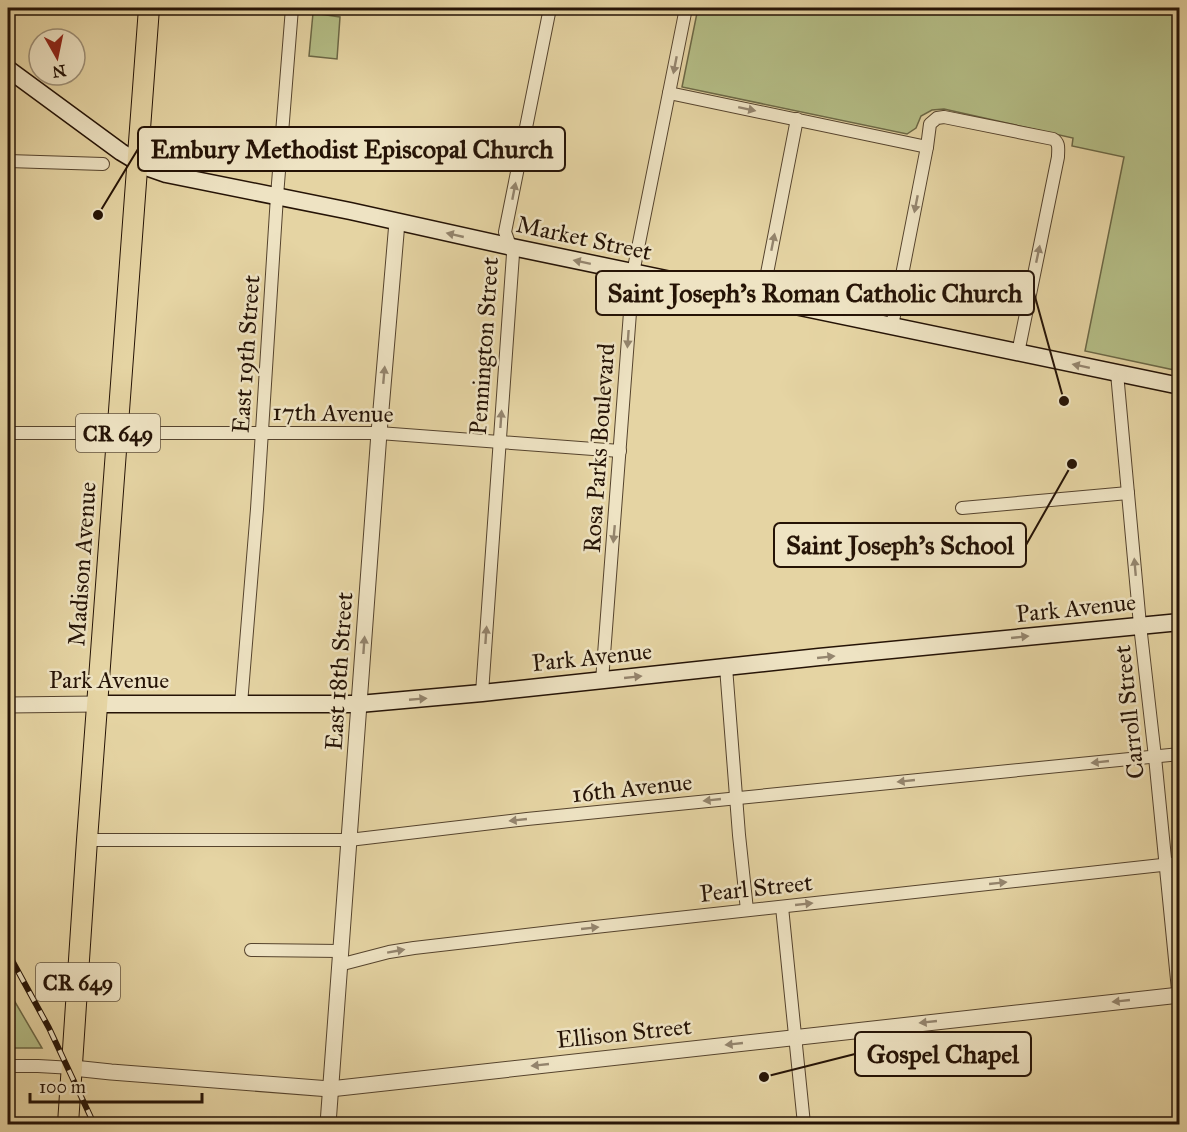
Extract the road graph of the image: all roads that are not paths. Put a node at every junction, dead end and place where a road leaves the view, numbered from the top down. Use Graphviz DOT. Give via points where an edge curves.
graph roads {
  1 [pos="149,8"];
  2 [pos="292,8"];
  3 [pos="550,8"];
  4 [pos="686,8"];
  5 [pos="8,69"];
  6 [pos="669,93"];
  7 [pos="796,119"];
  8 [pos="927,147"];
  9 [pos="8,161"];
  10 [pos="138,162"];
  11 [pos="103,164"];
  12 [pos="277,196"];
  13 [pos="397,222"];
  14 [pos="512,248"];
  15 [pos="633,273"];
  16 [pos="762,299"];
  17 [pos="892,326"];
  18 [pos="1018,352"];
  19 [pos="1117,373"];
  20 [pos="1179,386"];
  21 [pos="8,433"];
  22 [pos="118,433"];
  23 [pos="262,433"];
  24 [pos="379,433"];
  25 [pos="499,442"];
  26 [pos="620,451"];
  27 [pos="1128,493"];
  28 [pos="962,508"];
  29 [pos="1179,621"];
  30 [pos="1140,626"];
  31 [pos="726,667"];
  32 [pos="602,681"];
  33 [pos="482,693"];
  34 [pos="97,704"];
  35 [pos="241,704"];
  36 [pos="359,704"];
  37 [pos="8,705"];
  38 [pos="1179,754"];
  39 [pos="1155,757"];
  40 [pos="736,798"];
  41 [pos="87,840"];
  42 [pos="349,840"];
  43 [pos="1179,863"];
  44 [pos="1166,865"];
  45 [pos="782,907"];
  46 [pos="747,910"];
  47 [pos="251,950"];
  48 [pos="340,958"];
  49 [pos="1179,1000"];
  50 [pos="795,1037"];
  51 [pos="8,1066"];
  52 [pos="73,1068"];
  53 [pos="330,1089"];
  54 [pos="68,1125"];
  55 [pos="328,1125"];
  56 [pos="804,1125"];
  1 -- 10 [label="main road, Madison Avenue / CR 649"];
  2 -- 12 [label="street, East 19th Street"];
  14 -- 3 [label="street, Pennington Street, one-way" via="506,232"];
  4 -- 6 [label="street, Rosa Parks Boulevard, one-way"];
  5 -- 10 [label="main road, Market Street"];
  6 -- 7 [label="street, one-way"];
  6 -- 15 [label="street, Rosa Parks Boulevard"];
  7 -- 8 [label="street"];
  16 -- 7 [label="street, one-way"];
  8 -- 17 [label="street, one-way"];
  18 -- 8 [label="street, one-way" via="1059,145 1053,139 944,117 930,124"];
  9 -- 11 [label="street"];
  10 -- 12 [label="main road, Market Street" via="166,174"];
  10 -- 22 [label="main road, Madison Avenue / CR 649"];
  12 -- 13 [label="main road, Market Street"];
  12 -- 23 [label="street, East 19th Street"];
  14 -- 13 [label="main road, Market Street, one-way"];
  24 -- 13 [label="street, East 18th Street, one-way"];
  15 -- 14 [label="main road, Market Street, one-way"];
  25 -- 14 [label="street, Pennington Street, one-way"];
  15 -- 16 [label="main road, Market Street"];
  15 -- 26 [label="street, Rosa Parks Boulevard, one-way"];
  16 -- 17 [label="main road, Market Street"];
  17 -- 18 [label="main road, Market Street"];
  19 -- 18 [label="main road, Market Street, one-way"];
  19 -- 20 [label="main road, Market Street"];
  19 -- 27 [label="street, Carroll Street"];
  21 -- 22 [label="street, 17th Avenue"];
  22 -- 23 [label="street, 17th Avenue"];
  22 -- 34 [label="main road, Madison Avenue / CR 649"];
  23 -- 24 [label="street, 17th Avenue"];
  23 -- 35 [label="street, East 19th Street"];
  24 -- 25 [label="street, 17th Avenue"];
  36 -- 24 [label="street, East 18th Street, one-way"];
  25 -- 26 [label="street, 17th Avenue"];
  33 -- 25 [label="street, Pennington Street, one-way"];
  26 -- 32 [label="street, Rosa Parks Boulevard, one-way"];
  27 -- 28 [label="street"];
  30 -- 27 [label="street, Carroll Street, one-way"];
  29 -- 30 [label="main road, Park Avenue"];
  31 -- 30 [label="main road, Park Avenue, one-way"];
  30 -- 39 [label="street, Carroll Street"];
  32 -- 31 [label="main road, Park Avenue, one-way"];
  31 -- 40 [label="street"];
  32 -- 33 [label="main road, Park Avenue"];
  36 -- 33 [label="main road, Park Avenue, one-way"];
  34 -- 35 [label="main road, Park Avenue"];
  34 -- 37 [label="street, Park Avenue"];
  34 -- 41 [label="main road, Madison Avenue / CR 649"];
  35 -- 36 [label="main road, Park Avenue"];
  36 -- 42 [label="street, East 18th Street"];
  38 -- 39 [label="street, 16th Avenue"];
  39 -- 40 [label="street, 16th Avenue, one-way"];
  39 -- 44 [label="street, Carroll Street"];
  40 -- 42 [label="street, 16th Avenue, one-way"];
  40 -- 46 [label="street"];
  41 -- 42 [label="street, 16th Avenue"];
  41 -- 52 [label="main road, Madison Avenue / CR 649"];
  42 -- 48 [label="street, East 18th Street"];
  43 -- 44 [label="street, Pearl Street"];
  45 -- 44 [label="street, Pearl Street, one-way"];
  44 -- 49 [label="street, Carroll Street"];
  45 -- 46 [label="street, Pearl Street"];
  45 -- 50 [label="street"];
  48 -- 46 [label="street, Pearl Street, one-way"];
  47 -- 48 [label="street, Pearl Street"];
  48 -- 53 [label="street, East 18th Street"];
  49 -- 50 [label="street, Ellison Street, one-way"];
  50 -- 53 [label="street, Ellison Street, one-way"];
  50 -- 56 [label="street"];
  51 -- 52 [label="street"];
  52 -- 53 [label="street, Ellison Street"];
  52 -- 54 [label="main road, Madison Avenue / CR 649"];
  53 -- 55 [label="street, East 18th Street"];
}
